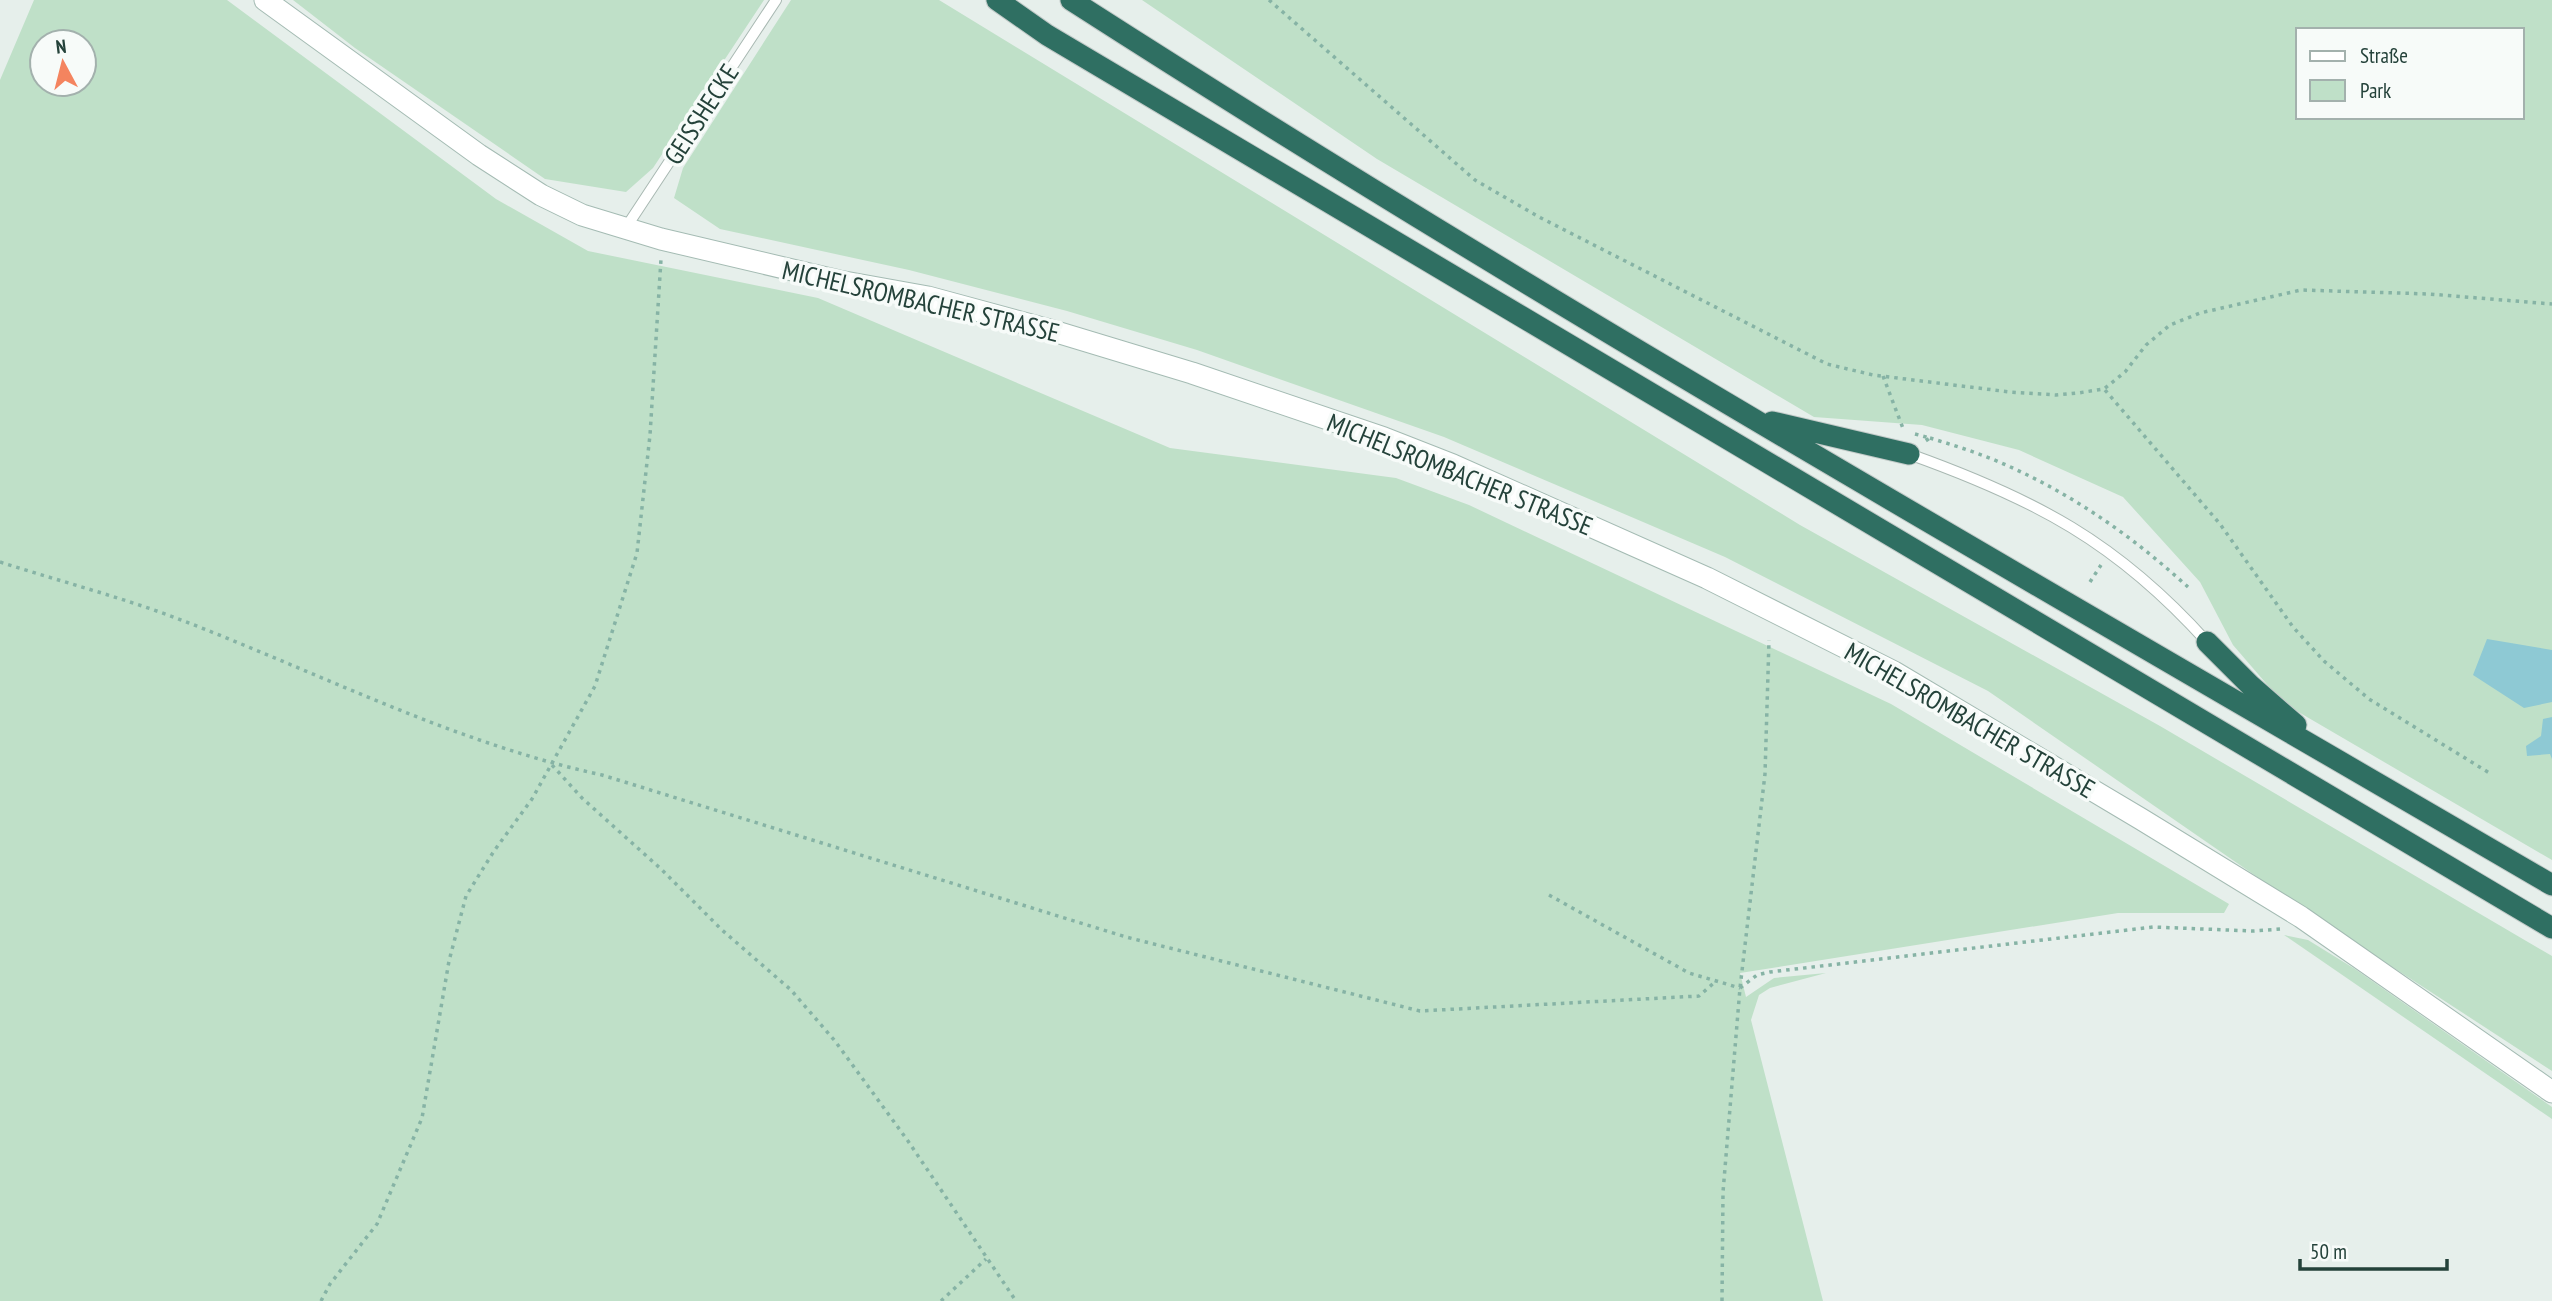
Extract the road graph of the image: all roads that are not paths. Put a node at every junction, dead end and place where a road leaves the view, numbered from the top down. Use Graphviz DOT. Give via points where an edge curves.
graph roads {
  1 [pos="265,0"];
  2 [pos="776,0"];
  3 [pos="997,0"];
  4 [pos="1071,0"];
  5 [pos="625,229"];
  6 [pos="1745,415"];
  7 [pos="1909,454"];
  8 [pos="2207,642"];
  9 [pos="2338,760"];
  10 [pos="2552,885"];
  11 [pos="2552,928"];
  12 [pos="2552,1093"];
  1 -- 5 [label="main road, MICHELSROMBACHER STRASSE" via="541,195"];
  2 -- 5 [label="lane, GEISSHECKE"];
  3 -- 11 [label="highway" via="1047,35"];
  4 -- 6 [label="highway" via="1261,122"];
  5 -- 12 [label="main road, MICHELSROMBACHER STRASSE" via="839,281 928,297 1050,330 1192,373 1453,465 1707,579 1894,672 2301,917"];
  6 -- 7 [label="highway"];
  6 -- 9 [label="highway"];
  7 -- 8 [label="lane" via="1998,488 2070,524 2132,568"];
  8 -- 9 [label="highway" via="2249,685"];
  9 -- 10 [label="highway"];
}
